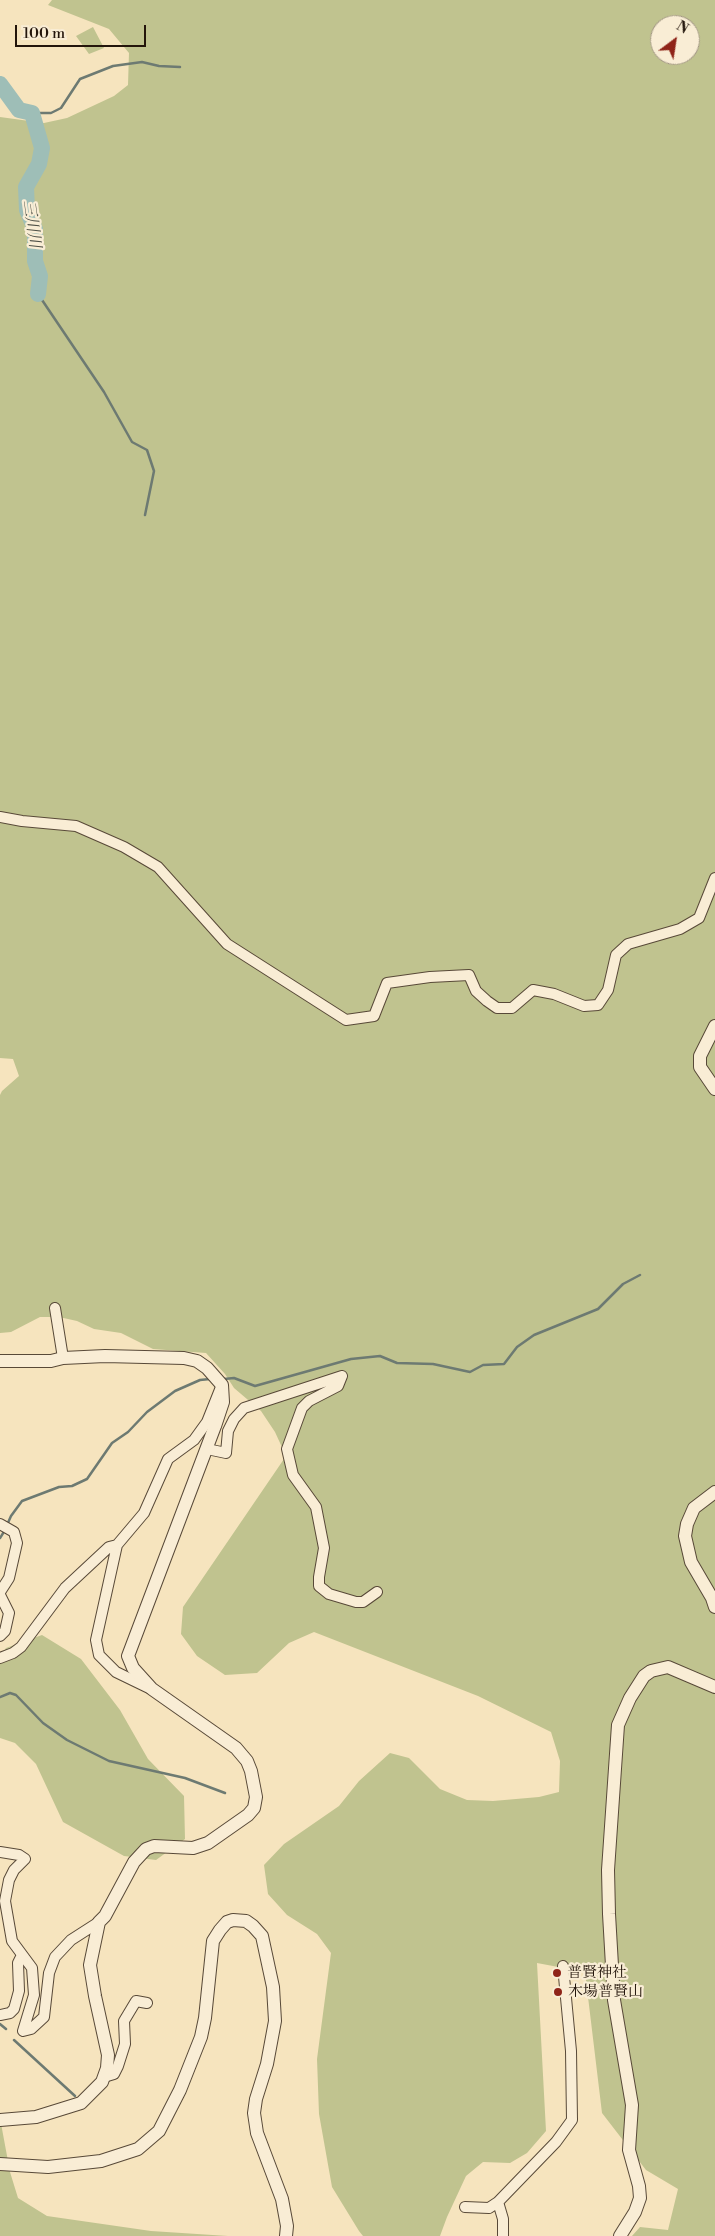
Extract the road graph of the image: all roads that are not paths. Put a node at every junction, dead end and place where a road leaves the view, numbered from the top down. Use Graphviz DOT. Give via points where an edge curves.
graph roads {
  1 [pos="0,817"];
  2 [pos="715,878"];
  3 [pos="715,1026"];
  4 [pos="715,1088"];
  5 [pos="55,1308"];
  6 [pos="63,1358"];
  7 [pos="0,1361"];
  8 [pos="222,1385"];
  9 [pos="207,1449"];
  10 [pos="715,1492"];
  11 [pos="4,1526"];
  12 [pos="117,1545"];
  13 [pos="377,1592"];
  14 [pos="0,1593"];
  15 [pos="715,1607"];
  16 [pos="0,1636"];
  17 [pos="0,1658"];
  18 [pos="715,1687"];
  19 [pos="152,1690"];
  20 [pos="0,1852"];
  21 [pos="99,1922"];
  22 [pos="22,1955"];
  23 [pos="563,1966"];
  24 [pos="147,2003"];
  25 [pos="0,2016"];
  26 [pos="104,2077"];
  27 [pos="0,2120"];
  28 [pos="0,2164"];
  29 [pos="498,2202"];
  30 [pos="465,2207"];
  31 [pos="286,2236"];
  32 [pos="503,2236"];
  33 [pos="620,2236"];
  1 -- 2 [label="street" via="76,826 131,851 158,868 227,944 346,1020 374,1016 387,983 430,977 469,975 476,991 497,1008 512,1008 533,990 584,1006 598,1005 608,990 616,955 628,944 680,929 698,918"];
  3 -- 4 [label="street" via="700,1056 700,1068"];
  5 -- 6 [label="street"];
  6 -- 7 [label="street"];
  6 -- 8 [label="street" via="184,1358 207,1368"];
  8 -- 9 [label="street" via="223,1402"];
  8 -- 12 [label="street" via="207,1422 194,1440 168,1459 144,1513"];
  9 -- 13 [label="street" via="226,1453 228,1431 244,1408 342,1376 338,1386 302,1408 287,1449 293,1475 316,1507 324,1548 319,1586 329,1594 356,1602 363,1602"];
  9 -- 19 [label="street" via="128,1656 133,1668"];
  10 -- 15 [label="street" via="694,1508 685,1536 691,1562"];
  11 -- 14 [label="street" via="16,1535 16,1549 9,1578"];
  12 -- 17 [label="street" via="108,1547 65,1588 21,1647"];
  12 -- 19 [label="street" via="96,1640 99,1655 116,1672"];
  14 -- 16 [label="street" via="9,1613 5,1631"];
  18 -- 33 [label="street" via="668,1667 650,1671 630,1698 618,1724 608,1870 609,1914 614,2000 632,2105 629,2150 640,2198"];
  19 -- 21 [label="street" via="236,1748 247,1760 255,1785 254,1808 199,1848 154,1846 146,1849 134,1862"];
  20 -- 22 [label="street" via="19,1854 25,1859 9,1880 6,1901 12,1941"];
  21 -- 22 [label="street" via="75,1936 55,1957 49,1974 44,2017 31,2029 23,2031 34,1995 32,1968"];
  21 -- 26 [label="street" via="90,1965 108,2055"];
  22 -- 25 [label="street" via="18,1964 19,1992 14,2009"];
  23 -- 29 [label="street" via="571,2051 572,2120 556,2142"];
  24 -- 26 [label="street" via="136,2001 124,2021 125,2044 118,2066 114,2074"];
  26 -- 27 [label="street" via="81,2103 36,2117"];
  28 -- 31 [label="street" via="48,2167 101,2162 138,2149 159,2131 180,2090 201,2036 214,1940 227,1922 246,1921 262,1936 272,1987 275,2022 254,2113 260,2142 282,2198"];
  29 -- 30 [label="street" via="489,2208"];
  29 -- 32 [label="street"];
}
